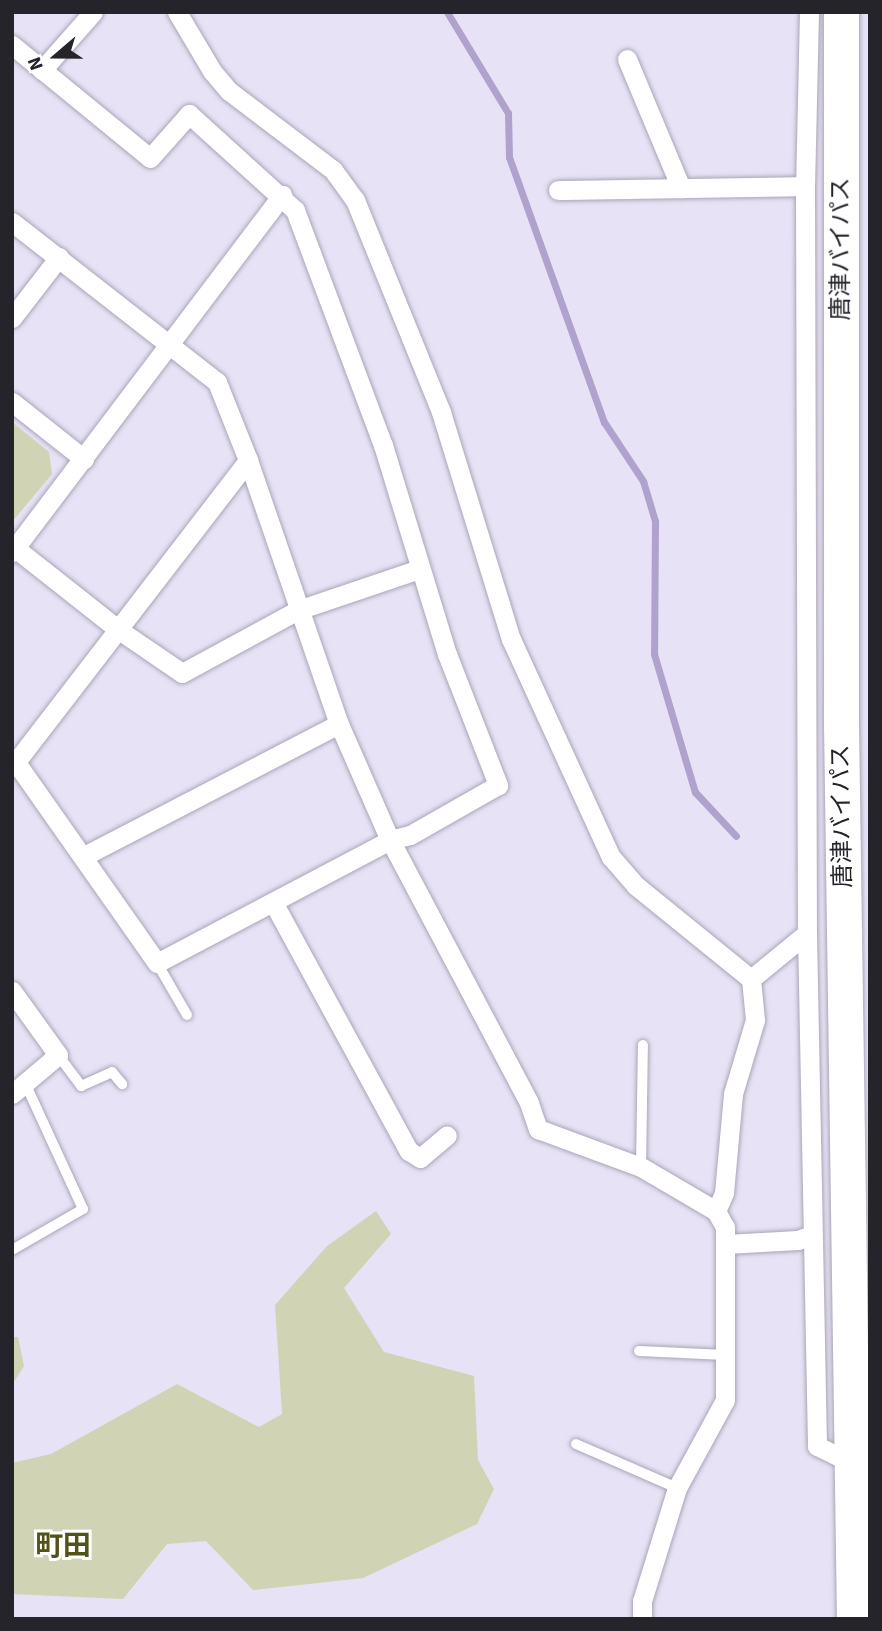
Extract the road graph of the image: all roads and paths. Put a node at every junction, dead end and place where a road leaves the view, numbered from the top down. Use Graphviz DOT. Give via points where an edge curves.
graph roads {
  1 [pos="93,12"];
  2 [pos="177,12"];
  3 [pos="809,12"];
  4 [pos="841,12"];
  5 [pos="12,46"];
  6 [pos="627,59"];
  7 [pos="42,70"];
  8 [pos="805,186"];
  9 [pos="681,188"];
  10 [pos="558,190"];
  11 [pos="282,195"];
  12 [pos="12,222"];
  13 [pos="59,257"];
  14 [pos="12,318"];
  15 [pos="173,343"];
  16 [pos="805,355"];
  17 [pos="841,355"];
  18 [pos="12,402"];
  19 [pos="84,459"];
  20 [pos="248,460"];
  21 [pos="14,550"];
  22 [pos="419,569"];
  23 [pos="298,610"];
  24 [pos="119,630"];
  25 [pos="339,724"];
  26 [pos="806,724"];
  27 [pos="841,724"];
  28 [pos="14,766"];
  29 [pos="390,840"];
  30 [pos="84,856"];
  31 [pos="273,902"];
  32 [pos="807,933"];
  33 [pos="157,963"];
  34 [pos="751,979"];
  35 [pos="12,990"];
  36 [pos="187,1015"];
  37 [pos="642,1045"];
  38 [pos="58,1055"];
  39 [pos="122,1084"];
  40 [pos="19,1088"];
  41 [pos="447,1135"];
  42 [pos="641,1167"];
  43 [pos="716,1211"];
  44 [pos="848,1222"];
  45 [pos="811,1229"];
  46 [pos="726,1244"];
  47 [pos="12,1250"];
  48 [pos="639,1352"];
  49 [pos="727,1355"];
  50 [pos="576,1444"];
  51 [pos="852,1463"];
  52 [pos="677,1488"];
  53 [pos="642,1619"];
  54 [pos="854,1619"];
  1 -- 7 [label="street"];
  2 -- 34 [label="street" via="212,71 229,90 333,170 355,200 441,412 512,639 611,857 635,885"];
  3 -- 8 [label="street"];
  4 -- 17 [label="highway, 唐津バイパス"];
  5 -- 7 [label="street"];
  6 -- 9 [label="street"];
  7 -- 11 [label="street" via="150,158 189,114"];
  8 -- 9 [label="street"];
  8 -- 16 [label="street"];
  9 -- 10 [label="street"];
  11 -- 15 [label="street"];
  11 -- 22 [label="street" via="295,210 313,252 383,445"];
  12 -- 13 [label="street"];
  13 -- 14 [label="street"];
  13 -- 15 [label="street"];
  15 -- 19 [label="street"];
  15 -- 20 [label="street" via="217,382"];
  16 -- 17 [label="street"];
  16 -- 26 [label="street"];
  17 -- 27 [label="highway, 唐津バイパス"];
  18 -- 19 [label="street"];
  19 -- 21 [label="street"];
  20 -- 23 [label="street"];
  20 -- 24 [label="street"];
  21 -- 24 [label="street"];
  22 -- 23 [label="street"];
  22 -- 29 [label="street" via="498,785 410,835"];
  23 -- 24 [label="street" via="182,673"];
  23 -- 25 [label="street"];
  24 -- 28 [label="street"];
  25 -- 29 [label="street"];
  25 -- 30 [label="street"];
  26 -- 27 [label="street"];
  26 -- 32 [label="street"];
  27 -- 44 [label="highway, 唐津バイパス"];
  28 -- 30 [label="street"];
  29 -- 31 [label="street"];
  29 -- 42 [label="street" via="529,1102 538,1129"];
  30 -- 33 [label="street"];
  31 -- 33 [label="street"];
  31 -- 41 [label="street" via="409,1151 420,1158"];
  32 -- 34 [label="street"];
  32 -- 45 [label="street"];
  33 -- 36 [label="lane"];
  34 -- 43 [label="street" via="755,1020 733,1094 724,1193"];
  35 -- 38 [label="street"];
  37 -- 42 [label="lane"];
  38 -- 39 [label="lane" via="81,1086 111,1072"];
  38 -- 40 [label="street"];
  40 -- 47 [label="lane" via="83,1209"];
  42 -- 43 [label="street"];
  43 -- 46 [label="street" via="725,1227"];
  44 -- 45 [label="street"];
  44 -- 51 [label="highway, 唐津バイパス"];
  45 -- 46 [label="street" via="798,1240"];
  45 -- 51 [label="street" via="817,1446"];
  46 -- 49 [label="street"];
  48 -- 49 [label="lane"];
  49 -- 52 [label="street" via="722,1412 699,1443"];
  50 -- 52 [label="lane"];
  51 -- 54 [label="highway, 唐津バイパス"];
  52 -- 53 [label="street" via="642,1601"];
}
